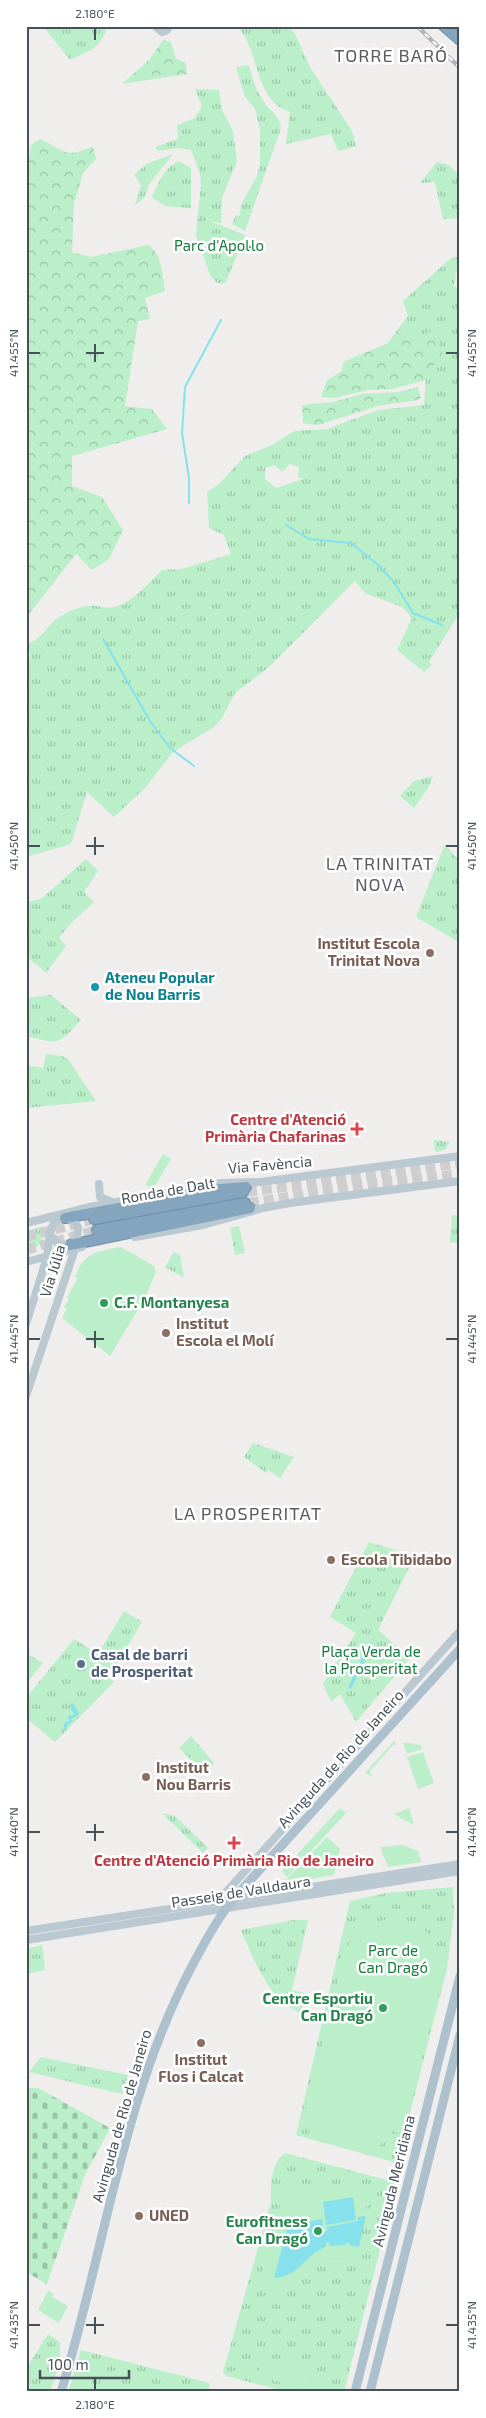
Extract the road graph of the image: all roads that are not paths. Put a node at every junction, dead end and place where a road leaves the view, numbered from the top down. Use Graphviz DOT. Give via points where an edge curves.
graph roads {
  1 [pos="155,26"];
  2 [pos="169,26"];
  3 [pos="444,26"];
  4 [pos="460,40"];
  5 [pos="460,1156"];
  6 [pos="460,1181"];
  7 [pos="98,1184"];
  8 [pos="114,1202"];
  9 [pos="65,1218"];
  10 [pos="94,1219"];
  11 [pos="26,1223"];
  12 [pos="97,1230"];
  13 [pos="52,1236"];
  14 [pos="73,1245"];
  15 [pos="49,1256"];
  16 [pos="26,1262"];
  17 [pos="42,1274"];
  18 [pos="26,1324"];
  19 [pos="26,1396"];
  20 [pos="460,1630"];
  21 [pos="460,1649"];
  22 [pos="460,1864"];
  23 [pos="460,1871"];
  24 [pos="360,1879"];
  25 [pos="337,1891"];
  26 [pos="225,1900"];
  27 [pos="26,1931"];
  28 [pos="26,1940"];
  29 [pos="460,1976"];
  30 [pos="460,2035"];
  31 [pos="62,2392"];
  32 [pos="355,2392"];
  33 [pos="370,2392"];
  1 -- 2 [label="street" via="162,32"];
  3 -- 4 [label="highway"];
  5 -- 8 [label="street, Via Favència" via="260,1182 222,1183"];
  6 -- 14 [label="street" via="290,1203 203,1225"];
  7 -- 8 [label="street" via="100,1197"];
  8 -- 11 [label="street, Via Favència"];
  9 -- 10 [label="highway, Ronda de Dalt" via="220,1189 246,1189"];
  9 -- 13 [label="street" via="54,1224"];
  9 -- 14 [label="street" via="73,1220 78,1227"];
  12 -- 14 [label="highway, Ronda de Dalt" via="249,1205"];
  13 -- 14 [label="street" via="59,1245"];
  13 -- 15 [label="street, Via Júlia"];
  14 -- 15 [label="street"];
  14 -- 19 [label="street, Via Júlia"];
  15 -- 16 [label="street"];
  15 -- 17 [label="street, Via Júlia"];
  16 -- 17 [label="street" via="37,1265"];
  17 -- 18 [label="street, Via Júlia"];
  20 -- 26 [label="street, Avinguda de Rio de Janeiro"];
  21 -- 26 [label="main road, Avinguda de Rio de Janeiro"];
  22 -- 24 [label="street, Passeig de Valldaura"];
  23 -- 25 [label="street, Passeig de Valldaura"];
  24 -- 25 [label="street" via="339,1887"];
  24 -- 26 [label="street, Passeig de Valldaura"];
  25 -- 26 [label="street, Passeig de Valldaura"];
  26 -- 27 [label="street, Passeig de Valldaura"];
  26 -- 28 [label="street, Passeig de Valldaura"];
  26 -- 31 [label="main road, Avinguda de Rio de Janeiro" via="172,2004 147,2070"];
  29 -- 32 [label="main road, Avinguda Meridiana"];
  30 -- 33 [label="main road, Avinguda Meridiana"];
}
